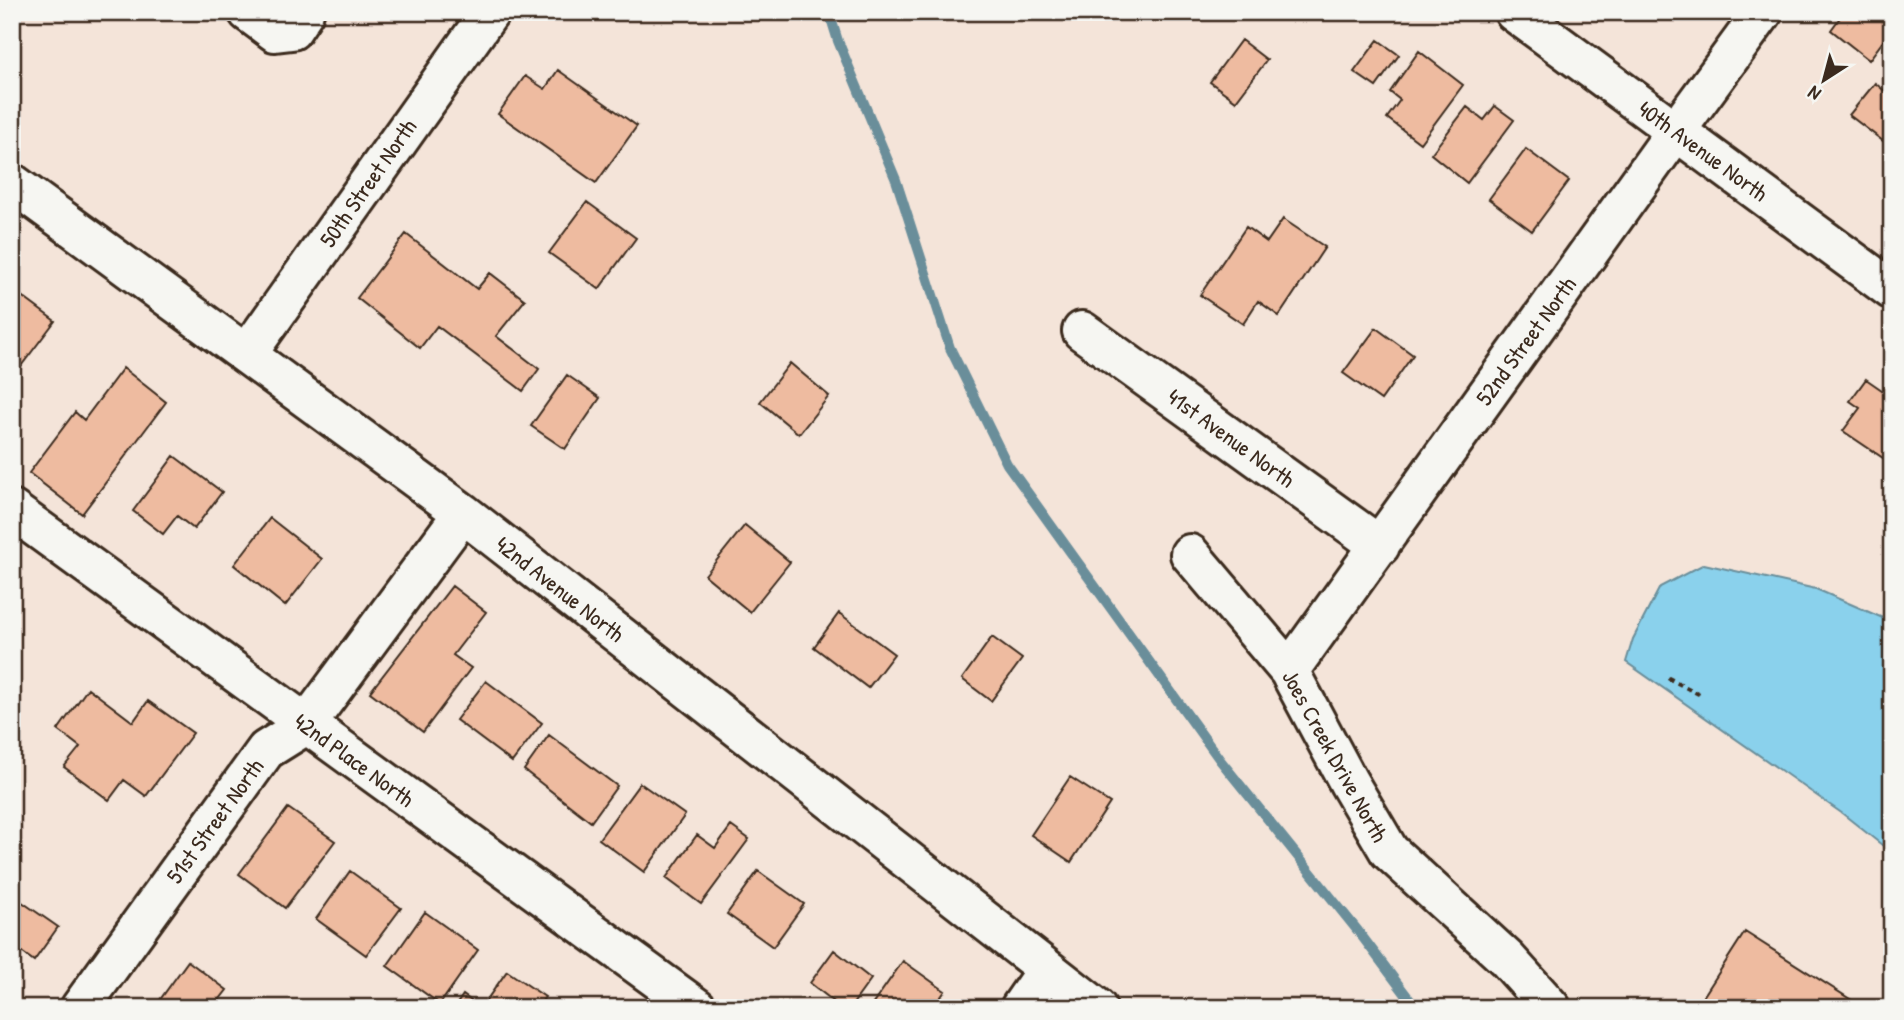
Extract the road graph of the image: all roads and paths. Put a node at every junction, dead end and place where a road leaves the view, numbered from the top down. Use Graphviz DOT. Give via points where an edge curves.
graph roads {
  1 [pos="248,12"];
  2 [pos="304,12"];
  3 [pos="490,12"];
  4 [pos="1514,12"];
  5 [pos="1763,12"];
  6 [pos="1676,131"];
  7 [pos="12,183"];
  8 [pos="1892,290"];
  9 [pos="1082,331"];
  10 [pos="247,354"];
  11 [pos="12,510"];
  12 [pos="463,513"];
  13 [pos="1380,545"];
  14 [pos="1190,554"];
  15 [pos="1289,671"];
  16 [pos="1668,678"];
  17 [pos="1703,696"];
  18 [pos="306,725"];
  19 [pos="1047,969"];
  20 [pos="80,1008"];
  21 [pos="697,1008"];
  22 [pos="1020,1008"];
  23 [pos="1097,1008"];
  24 [pos="1551,1008"];
  1 -- 2 [label="street" via="275,32 292,30"];
  3 -- 10 [label="street, 50th Street North"];
  4 -- 6 [label="street, 40th Avenue North"];
  5 -- 6 [label="street, 52nd Street North"];
  6 -- 8 [label="street, 40th Avenue North"];
  6 -- 13 [label="street, 52nd Street North"];
  7 -- 10 [label="street, 42nd Avenue North"];
  9 -- 13 [label="street, 41st Avenue North"];
  10 -- 12 [label="street, 42nd Avenue North"];
  11 -- 18 [label="street, 42nd Place North"];
  12 -- 18 [label="street, 51st Street North"];
  12 -- 19 [label="street, 42nd Avenue North"];
  13 -- 15 [label="street, 52nd Street North"];
  14 -- 15 [label="street, Joes Creek Drive North"];
  15 -- 24 [label="street, Joes Creek Drive North" via="1389,851 1507,959"];
  16 -- 17 [label="path"];
  18 -- 20 [label="street, 51st Street North" via="266,750"];
  18 -- 21 [label="street, 42nd Place North"];
  19 -- 22 [label="street"];
  19 -- 23 [label="street, 42nd Avenue North"];
}
